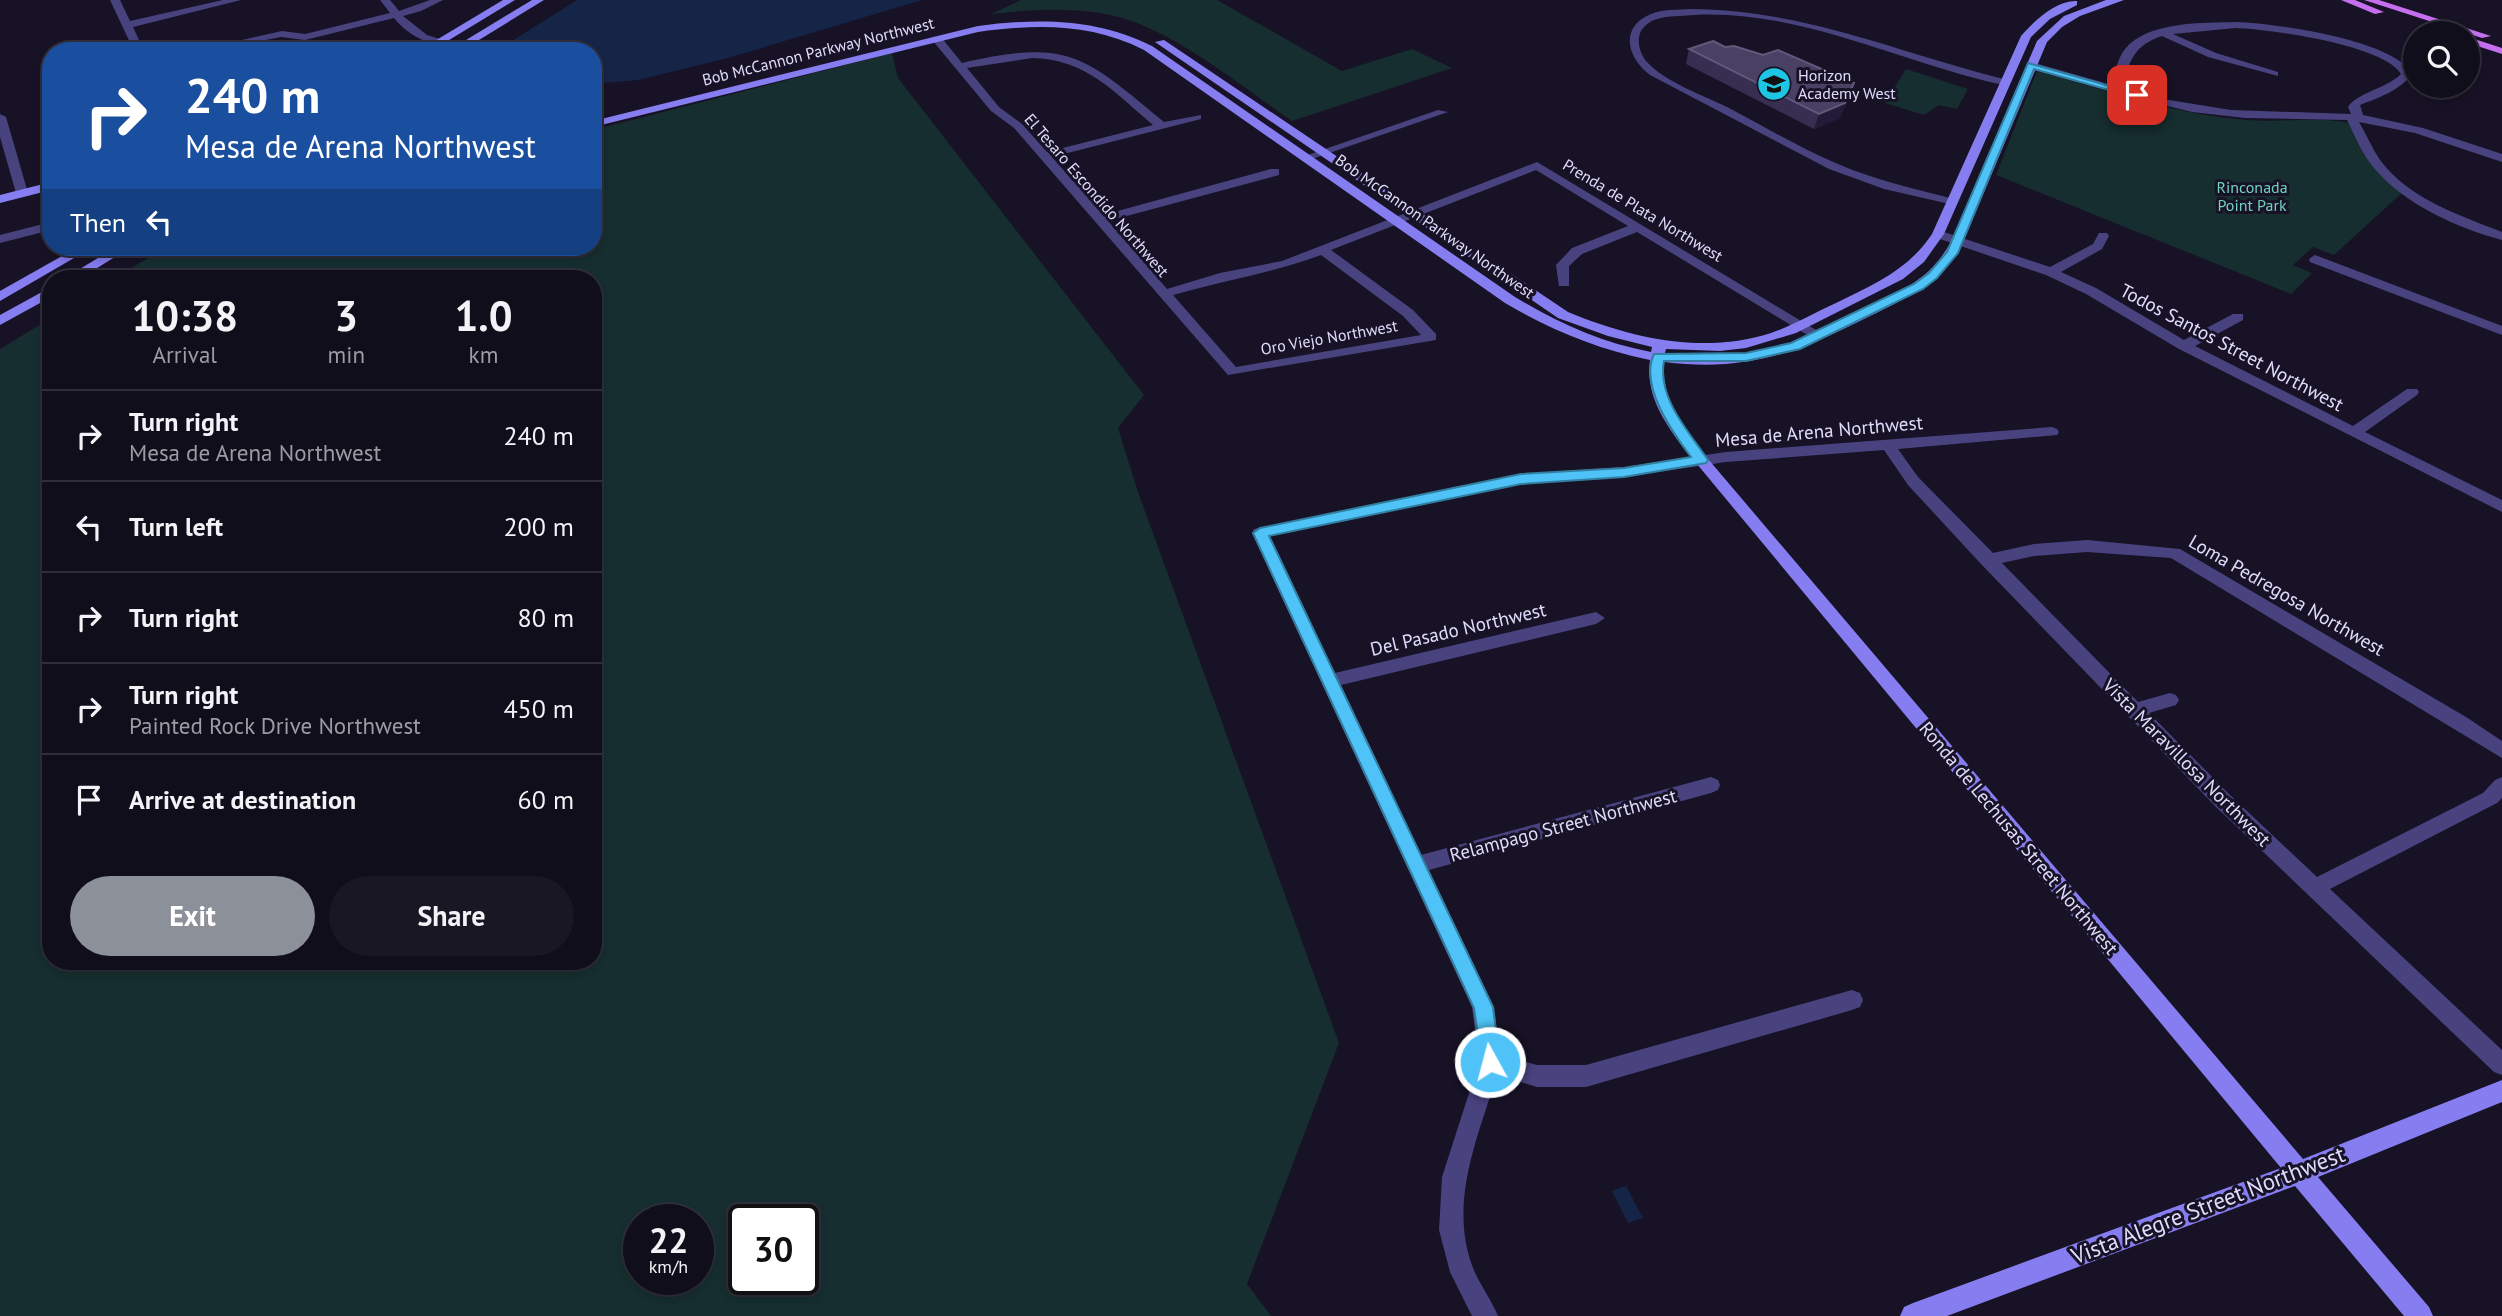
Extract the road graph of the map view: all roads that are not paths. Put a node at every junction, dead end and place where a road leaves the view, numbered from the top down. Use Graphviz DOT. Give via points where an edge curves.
graph roads {
  1 [pos="115,0"];
  2 [pos="236,0"];
  3 [pos="385,0"];
  4 [pos="438,0"];
  5 [pos="510,0"];
  6 [pos="539,0"];
  7 [pos="2083,0"];
  8 [pos="2119,0"];
  9 [pos="2346,0"];
  10 [pos="2369,0"];
  11 [pos="2387,0"];
  12 [pos="2398,0"];
  13 [pos="1736,1"];
  14 [pos="1802,11"];
  15 [pos="396,15"];
  16 [pos="2409,21"];
  17 [pos="127,25"];
  18 [pos="2163,33"];
  19 [pos="288,37"];
  20 [pos="2494,37"];
  21 [pos="937,39"];
  22 [pos="135,42"];
  23 [pos="241,42"];
  24 [pos="280,42"];
  25 [pos="434,42"];
  26 [pos="439,42"];
  27 [pos="468,42"];
  28 [pos="2480,44"];
  29 [pos="2502,51"];
  30 [pos="2013,61"];
  31 [pos="2403,64"];
  32 [pos="2031,65"];
  33 [pos="959,67"];
  34 [pos="2274,75"];
  35 [pos="2403,79"];
  36 [pos="2004,82"];
  37 [pos="2023,86"];
  38 [pos="2117,89"];
  39 [pos="1442,112"];
  40 [pos="602,116"];
  41 [pos="0,117"];
  42 [pos="1197,117"];
  43 [pos="2355,118"];
  44 [pos="602,122"];
  45 [pos="1162,126"];
  46 [pos="1322,152"];
  47 [pos="6,154"];
  48 [pos="1042,156"];
  49 [pos="2502,157"];
  50 [pos="1305,158"];
  51 [pos="1275,172"];
  52 [pos="42,188"];
  53 [pos="22,193"];
  54 [pos="0,199"];
  55 [pos="1951,202"];
  56 [pos="1972,207"];
  57 [pos="1412,215"];
  58 [pos="1098,220"];
  59 [pos="1396,221"];
  60 [pos="1638,227"];
  61 [pos="42,228"];
  62 [pos="1938,234"];
  63 [pos="2103,236"];
  64 [pos="2502,236"];
  65 [pos="0,239"];
  66 [pos="1958,240"];
  67 [pos="1324,251"];
  68 [pos="71,256"];
  69 [pos="110,256"];
  70 [pos="2315,259"];
  71 [pos="47,270"];
  72 [pos="86,270"];
  73 [pos="2051,272"];
  74 [pos="42,273"];
  75 [pos="1564,283"];
  76 [pos="1163,294"];
  77 [pos="42,296"];
  78 [pos="0,297"];
  79 [pos="2238,317"];
  80 [pos="0,321"];
  81 [pos="1800,324"];
  82 [pos="2502,331"];
  83 [pos="1819,336"];
  84 [pos="2184,346"];
  85 [pos="1658,350"];
  86 [pos="1233,372"];
  87 [pos="2412,392"];
  88 [pos="2052,432"];
  89 [pos="2353,433"];
  90 [pos="1888,445"];
  91 [pos="1701,460"];
  92 [pos="2502,507"];
  93 [pos="1987,559"];
  94 [pos="1596,618"];
  95 [pos="1330,681"];
  96 [pos="2170,700"];
  97 [pos="2134,710"];
  98 [pos="2502,751"];
  99 [pos="1711,785"];
  100 [pos="2502,785"];
  101 [pos="1416,865"];
  102 [pos="2315,887"];
  103 [pos="1852,1000"];
  104 [pos="1490,1062"];
  105 [pos="2502,1065"];
  106 [pos="2502,1091"];
  107 [pos="2298,1173"];
  108 [pos="1485,1316"];
  109 [pos="1913,1316"];
  110 [pos="2420,1316"];
  1 -- 17 [label="street"];
  2 -- 17 [label="street"];
  3 -- 15 [label="street"];
  4 -- 15 [label="street"];
  5 -- 26 [label="street"];
  6 -- 27 [label="street"];
  7 -- 30 [label="street, Bob McCannon Parkway Northwest" via="2038,23"];
  8 -- 32 [label="street, Bob McCannon Parkway Northwest" via="2060,23 2042,41"];
  9 -- 16 [label="main road"];
  10 -- 20 [label="main road"];
  11 -- 20 [label="main road"];
  12 -- 20 [label="main road"];
  13 -- 55 [label="street" via="1699,3 1644,21 1634,37 1636,54 1653,72 1833,166"];
  14 -- 36 [label="street" via="1936,64"];
  15 -- 19 [label="street"];
  15 -- 25 [label="street" via="412,34"];
  17 -- 22 [label="street"];
  18 -- 31 [label="street" via="2244,23 2279,26 2321,35"];
  18 -- 34 [label="street"];
  18 -- 38 [label="street" via="2144,39 2129,51"];
  19 -- 23 [label="street" via="282,34"];
  19 -- 24 [label="street"];
  21 -- 33 [label="street, El Tesaro Escondido Northwest"];
  21 -- 44 [label="street, Bob McCannon Parkway Northwest"];
  21 -- 50 [label="street, Bob McCannon Parkway Northwest" via="1034,23 1117,33 1148,48"];
  28 -- 29 [label="main road"];
  30 -- 32 [label="street"];
  30 -- 36 [label="street, Bob McCannon Parkway Northwest"];
  32 -- 37 [label="street, Bob McCannon Parkway Northwest"];
  32 -- 38 [label="street"];
  33 -- 45 [label="street" via="1021,55 1077,61"];
  33 -- 48 [label="street, El Tesaro Escondido Northwest"];
  35 -- 43 [label="street" via="2356,103"];
  36 -- 37 [label="street"];
  36 -- 55 [label="street, Bob McCannon Parkway Northwest"];
  37 -- 56 [label="street, Bob McCannon Parkway Northwest"];
  38 -- 43 [label="street" via="2219,113"];
  39 -- 46 [label="street"];
  40 -- 46 [label="street, Bob McCannon Parkway Northwest" via="970,24 1062,17 1103,21 1154,39"];
  41 -- 47 [label="street"];
  42 -- 45 [label="street"];
  43 -- 49 [label="street" via="2423,131"];
  43 -- 64 [label="street" via="2377,164 2389,177 2429,205"];
  45 -- 48 [label="street"];
  46 -- 50 [label="street"];
  46 -- 57 [label="street, Bob McCannon Parkway Northwest"];
  47 -- 53 [label="street"];
  48 -- 58 [label="street, El Tesaro Escondido Northwest"];
  50 -- 59 [label="street, Bob McCannon Parkway Northwest"];
  51 -- 58 [label="street"];
  52 -- 53 [label="street"];
  53 -- 54 [label="street"];
  55 -- 56 [label="street"];
  55 -- 62 [label="street, Bob McCannon Parkway Northwest"];
  56 -- 66 [label="street, Bob McCannon Parkway Northwest"];
  57 -- 59 [label="street, Prenda de Plata Northwest"];
  57 -- 60 [label="street, Prenda de Plata Northwest" via="1537,166"];
  57 -- 85 [label="street, Bob McCannon Parkway Northwest" via="1563,315"];
  58 -- 76 [label="street, El Tesaro Escondido Northwest"];
  59 -- 67 [label="street, Prenda de Plata Northwest"];
  59 -- 85 [label="street, Bob McCannon Parkway Northwest" via="1561,330 1621,350"];
  60 -- 75 [label="street" via="1577,251 1562,265"];
  60 -- 81 [label="street, Prenda de Plata Northwest"];
  61 -- 65 [label="street"];
  62 -- 66 [label="street, Todos Santos Street Northwest"];
  62 -- 81 [label="street, Bob McCannon Parkway Northwest" via="1921,260 1899,278"];
  63 -- 73 [label="street" via="2098,246"];
  66 -- 73 [label="street, Todos Santos Street Northwest"];
  66 -- 83 [label="street, Bob McCannon Parkway Northwest" via="1944,266 1919,286"];
  67 -- 76 [label="street, Prenda de Plata Northwest"];
  67 -- 86 [label="street, Oro Viejo Northwest" via="1408,313 1432,337"];
  68 -- 71 [label="street"];
  69 -- 72 [label="street"];
  70 -- 82 [label="street"];
  73 -- 84 [label="street, Todos Santos Street Northwest"];
  74 -- 78 [label="street"];
  76 -- 86 [label="street, El Tesaro Escondido Northwest"];
  77 -- 80 [label="street"];
  79 -- 84 [label="street"];
  81 -- 83 [label="street, Prenda de Plata Northwest"];
  81 -- 85 [label="street, Bob McCannon Parkway Northwest" via="1772,337"];
  83 -- 85 [label="street, Bob McCannon Parkway Northwest" via="1746,357"];
  84 -- 89 [label="street, Todos Santos Street Northwest"];
  85 -- 91 [label="street, Ronda de Lechusas Street Northwest" via="1656,370 1664,403"];
  87 -- 89 [label="street"];
  88 -- 90 [label="street, Mesa de Arena Northwest"];
  89 -- 92 [label="street, Todos Santos Street Northwest"];
  90 -- 91 [label="street, Mesa de Arena Northwest"];
  90 -- 93 [label="street, Vista Maravillosa Northwest" via="1913,481"];
  91 -- 95 [label="street, Mesa de Arena Northwest" via="1624,472 1521,479 1260,533"];
  91 -- 107 [label="street, Ronda de Lechusas Street Northwest"];
  93 -- 97 [label="street, Vista Maravillosa Northwest"];
  93 -- 98 [label="street, Loma Pedregosa Northwest" via="2087,546 2174,553"];
  94 -- 95 [label="street, Del Pasado Northwest"];
  95 -- 101 [label="street"];
  96 -- 97 [label="street"];
  97 -- 102 [label="street, Vista Maravillosa Northwest"];
  99 -- 101 [label="street, Relampago Street Northwest"];
  100 -- 102 [label="street" via="2490,798"];
  101 -- 104 [label="street" via="1483,1007"];
  102 -- 105 [label="street, Vista Maravillosa Northwest"];
  103 -- 104 [label="street" via="1586,1076 1537,1076"];
  104 -- 108 [label="street" via="1454,1177 1451,1230 1462,1272"];
  106 -- 107 [label="street, Vista Alegre Street Northwest"];
  107 -- 109 [label="street, Vista Alegre Street Northwest"];
  107 -- 110 [label="street, Ronda de Lechusas Street Northwest"];
}
